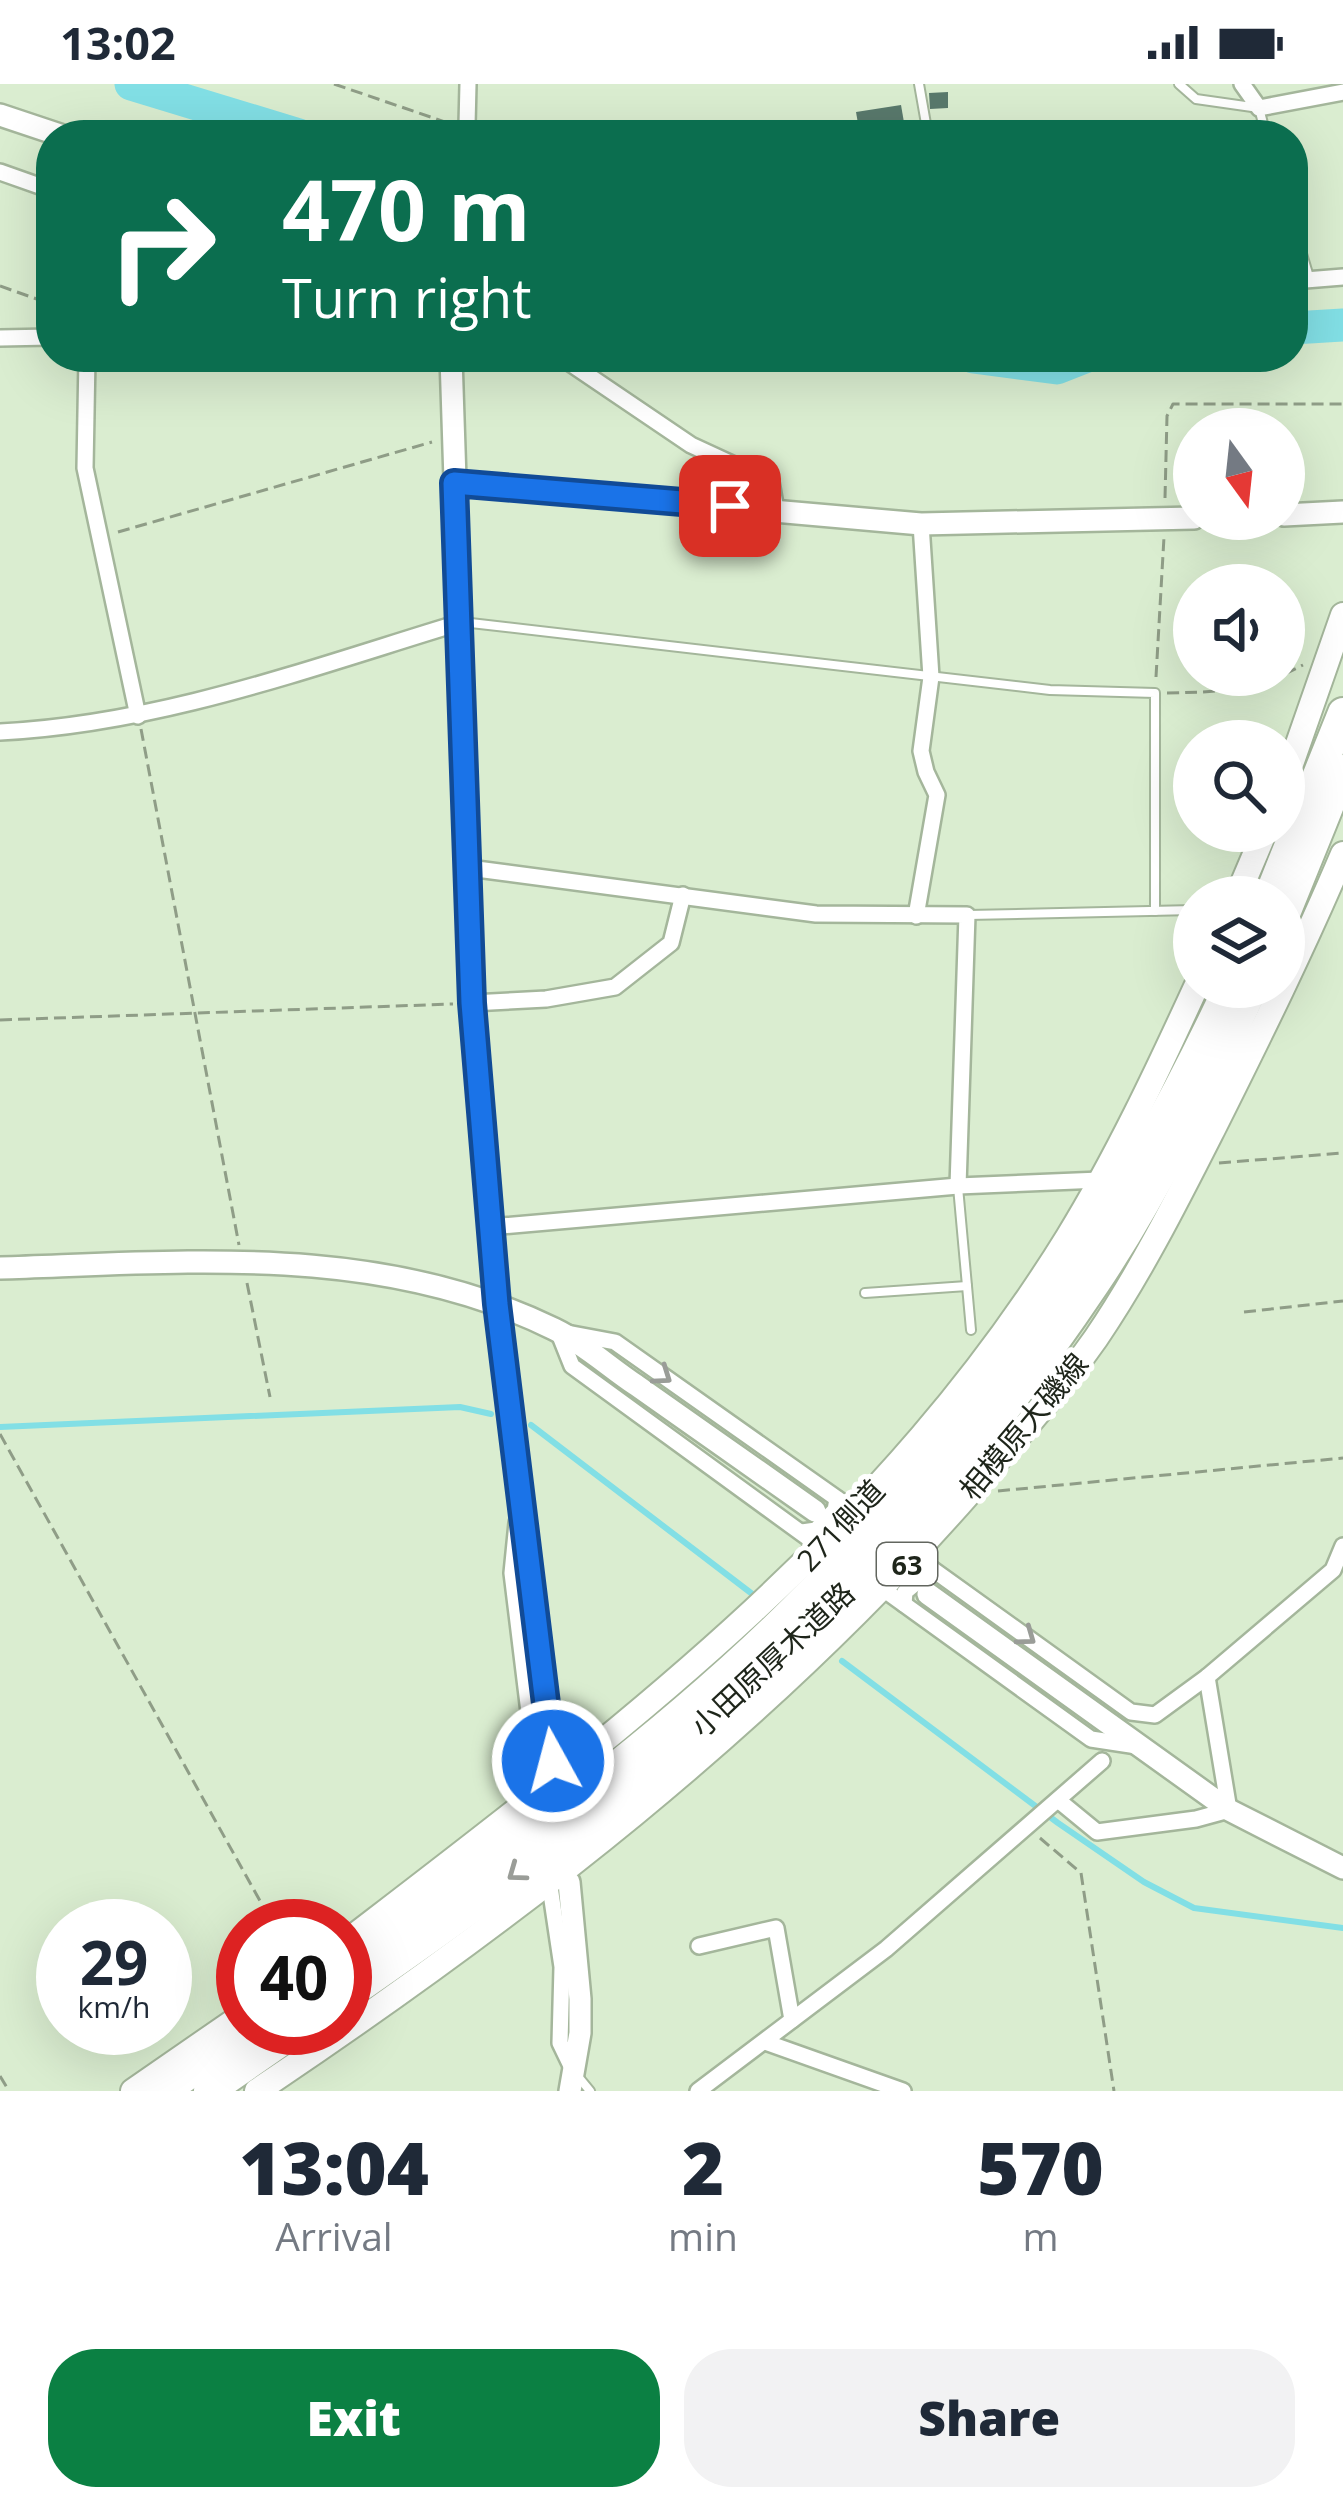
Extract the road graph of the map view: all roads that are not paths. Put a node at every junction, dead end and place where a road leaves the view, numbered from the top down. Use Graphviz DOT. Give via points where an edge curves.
graph roads {
  1 [pos="468,84"];
  2 [pos="919,84"];
  3 [pos="1179,84"];
  4 [pos="1242,84"];
  5 [pos="1343,92"];
  6 [pos="1258,108"];
  7 [pos="0,115"];
  8 [pos="465,120"];
  9 [pos="925,120"];
  10 [pos="1262,120"];
  11 [pos="36,127"];
  12 [pos="0,172"];
  13 [pos="36,185"];
  14 [pos="1343,277"];
  15 [pos="1308,280"];
  16 [pos="36,337"];
  17 [pos="0,338"];
  18 [pos="87,372"];
  19 [pos="451,372"];
  20 [pos="583,372"];
  21 [pos="454,483"];
  22 [pos="776,510"];
  23 [pos="1343,512"];
  24 [pos="1305,513"];
  25 [pos="1173,518"];
  26 [pos="921,524"];
  27 [pos="1343,615"];
  28 [pos="462,622"];
  29 [pos="931,677"];
  30 [pos="1343,713"];
  31 [pos="138,716"];
  32 [pos="1305,724"];
  33 [pos="0,733"];
  34 [pos="1343,770"];
  35 [pos="1343,854"];
  36 [pos="469,868"];
  37 [pos="1277,876"];
  38 [pos="1300,876"];
  39 [pos="682,896"];
  40 [pos="1332,907"];
  41 [pos="1155,911"];
  42 [pos="1173,911"];
  43 [pos="967,915"];
  44 [pos="916,916"];
  45 [pos="472,1003"];
  46 [pos="1186,1008"];
  47 [pos="1219,1008"];
  48 [pos="1242,1008"];
  49 [pos="1100,1180"];
  50 [pos="958,1186"];
  51 [pos="490,1227"];
  52 [pos="0,1268"];
  53 [pos="967,1286"];
  54 [pos="865,1293"];
  55 [pos="497,1304"];
  56 [pos="971,1330"];
  57 [pos="558,1331"];
  58 [pos="520,1496"];
  59 [pos="847,1506"];
  60 [pos="815,1510"];
  61 [pos="812,1540"];
  62 [pos="1343,1546"];
  63 [pos="923,1562"];
  64 [pos="883,1589"];
  65 [pos="928,1594"];
  66 [pos="904,1604"];
  67 [pos="1208,1677"];
  68 [pos="1142,1747"];
  69 [pos="553,1761"];
  70 [pos="1102,1761"];
  71 [pos="538,1794"];
  72 [pos="1055,1803"];
  73 [pos="1228,1810"];
  74 [pos="1343,1868"];
  75 [pos="559,1881"];
  76 [pos="372,1922"];
  77 [pos="699,1946"];
  78 [pos="372,1947"];
  79 [pos="372,1977"];
  80 [pos="792,2020"];
  81 [pos="216,2033"];
  82 [pos="765,2042"];
  83 [pos="216,2055"];
  84 [pos="261,2055"];
  85 [pos="571,2081"];
  86 [pos="133,2091"];
  87 [pos="164,2091"];
  88 [pos="209,2091"];
  89 [pos="257,2091"];
  90 [pos="590,2091"];
  91 [pos="698,2091"];
  92 [pos="903,2091"];
  1 -- 8 [label="street"];
  2 -- 9 [label="lane"];
  3 -- 6 [label="lane" via="1196,99"];
  4 -- 6 [label="street"];
  5 -- 6 [label="street"];
  6 -- 10 [label="lane"];
  7 -- 11 [label="street"];
  12 -- 13 [label="street"];
  14 -- 15 [label="street"];
  16 -- 17 [label="street"];
  18 -- 31 [label="street" via="85,468"];
  19 -- 21 [label="street"];
  20 -- 22 [label="street" via="691,445 771,482"];
  21 -- 22 [label="street"];
  21 -- 28 [label="street"];
  22 -- 26 [label="street"];
  23 -- 24 [label="street"];
  25 -- 26 [label="street"];
  26 -- 29 [label="street"];
  27 -- 32 [label="main road"];
  28 -- 29 [label="lane"];
  28 -- 31 [label="street"];
  28 -- 36 [label="street"];
  29 -- 41 [label="lane" via="1155,693"];
  29 -- 44 [label="street" via="921,751 937,814"];
  30 -- 37 [label="highway"];
  31 -- 33 [label="street"];
  34 -- 38 [label="highway"];
  35 -- 40 [label="main road, 相模原大磯線 / 63"];
  36 -- 39 [label="street"];
  36 -- 45 [label="street"];
  39 -- 44 [label="street" via="817,914"];
  39 -- 45 [label="street" via="671,943 615,986"];
  40 -- 63 [label="main road, 相模原大磯線 / 63" via="1145,1263"];
  41 -- 42 [label="lane"];
  41 -- 43 [label="lane"];
  43 -- 44 [label="street"];
  43 -- 50 [label="street"];
  45 -- 51 [label="street"];
  46 -- 49 [label="main road, 271側道 / 63"];
  47 -- 78 [label="highway, 小田原厚木道路" via="1075,1271 885,1517 684,1710"];
  48 -- 79 [label="highway, 小田原厚木道路, one-way" via="1098,1279 1015,1397 901,1534 814,1626 591,1819"];
  49 -- 50 [label="street"];
  49 -- 59 [label="main road, 271側道 / 63" via="1024,1303"];
  50 -- 51 [label="street"];
  50 -- 53 [label="lane"];
  51 -- 55 [label="street"];
  52 -- 55 [label="street" via="242,1260 373,1271"];
  53 -- 54 [label="lane"];
  53 -- 56 [label="lane"];
  55 -- 57 [label="street"];
  55 -- 58 [label="street"];
  57 -- 59 [label="street, one-way" via="615,1342"];
  57 -- 60 [label="street"];
  57 -- 61 [label="street" via="572,1366"];
  58 -- 69 [label="street"];
  58 -- 71 [label="street" via="512,1573"];
  59 -- 61 [label="main road, 271側道 / 63"];
  61 -- 71 [label="main road, 271側道 / 63" via="683,1676"];
  62 -- 67 [label="street" via="1333,1570"];
  63 -- 64 [label="main road, 相模原大磯線 / 63"];
  63 -- 66 [label="street"];
  63 -- 67 [label="street, one-way" via="1131,1712 1155,1715"];
  64 -- 66 [label="street"];
  64 -- 75 [label="main road, 相模原大磯線 / 63"];
  65 -- 68 [label="street"];
  66 -- 68 [label="street" via="1091,1739"];
  67 -- 73 [label="street"];
  68 -- 73 [label="street"];
  70 -- 72 [label="street"];
  71 -- 76 [label="main road, 271側道 / 63"];
  72 -- 73 [label="street" via="1097,1832"];
  72 -- 80 [label="street"];
  73 -- 74 [label="street"];
  75 -- 85 [label="street" via="580,2000"];
  75 -- 89 [label="main road, 相模原大磯線 / 63"];
  77 -- 80 [label="street" via="776,1928"];
  80 -- 82 [label="street"];
  81 -- 86 [label="main road"];
  82 -- 91 [label="street"];
  82 -- 92 [label="street"];
  83 -- 87 [label="highway"];
  84 -- 88 [label="highway"];
  85 -- 90 [label="lane"];
}
